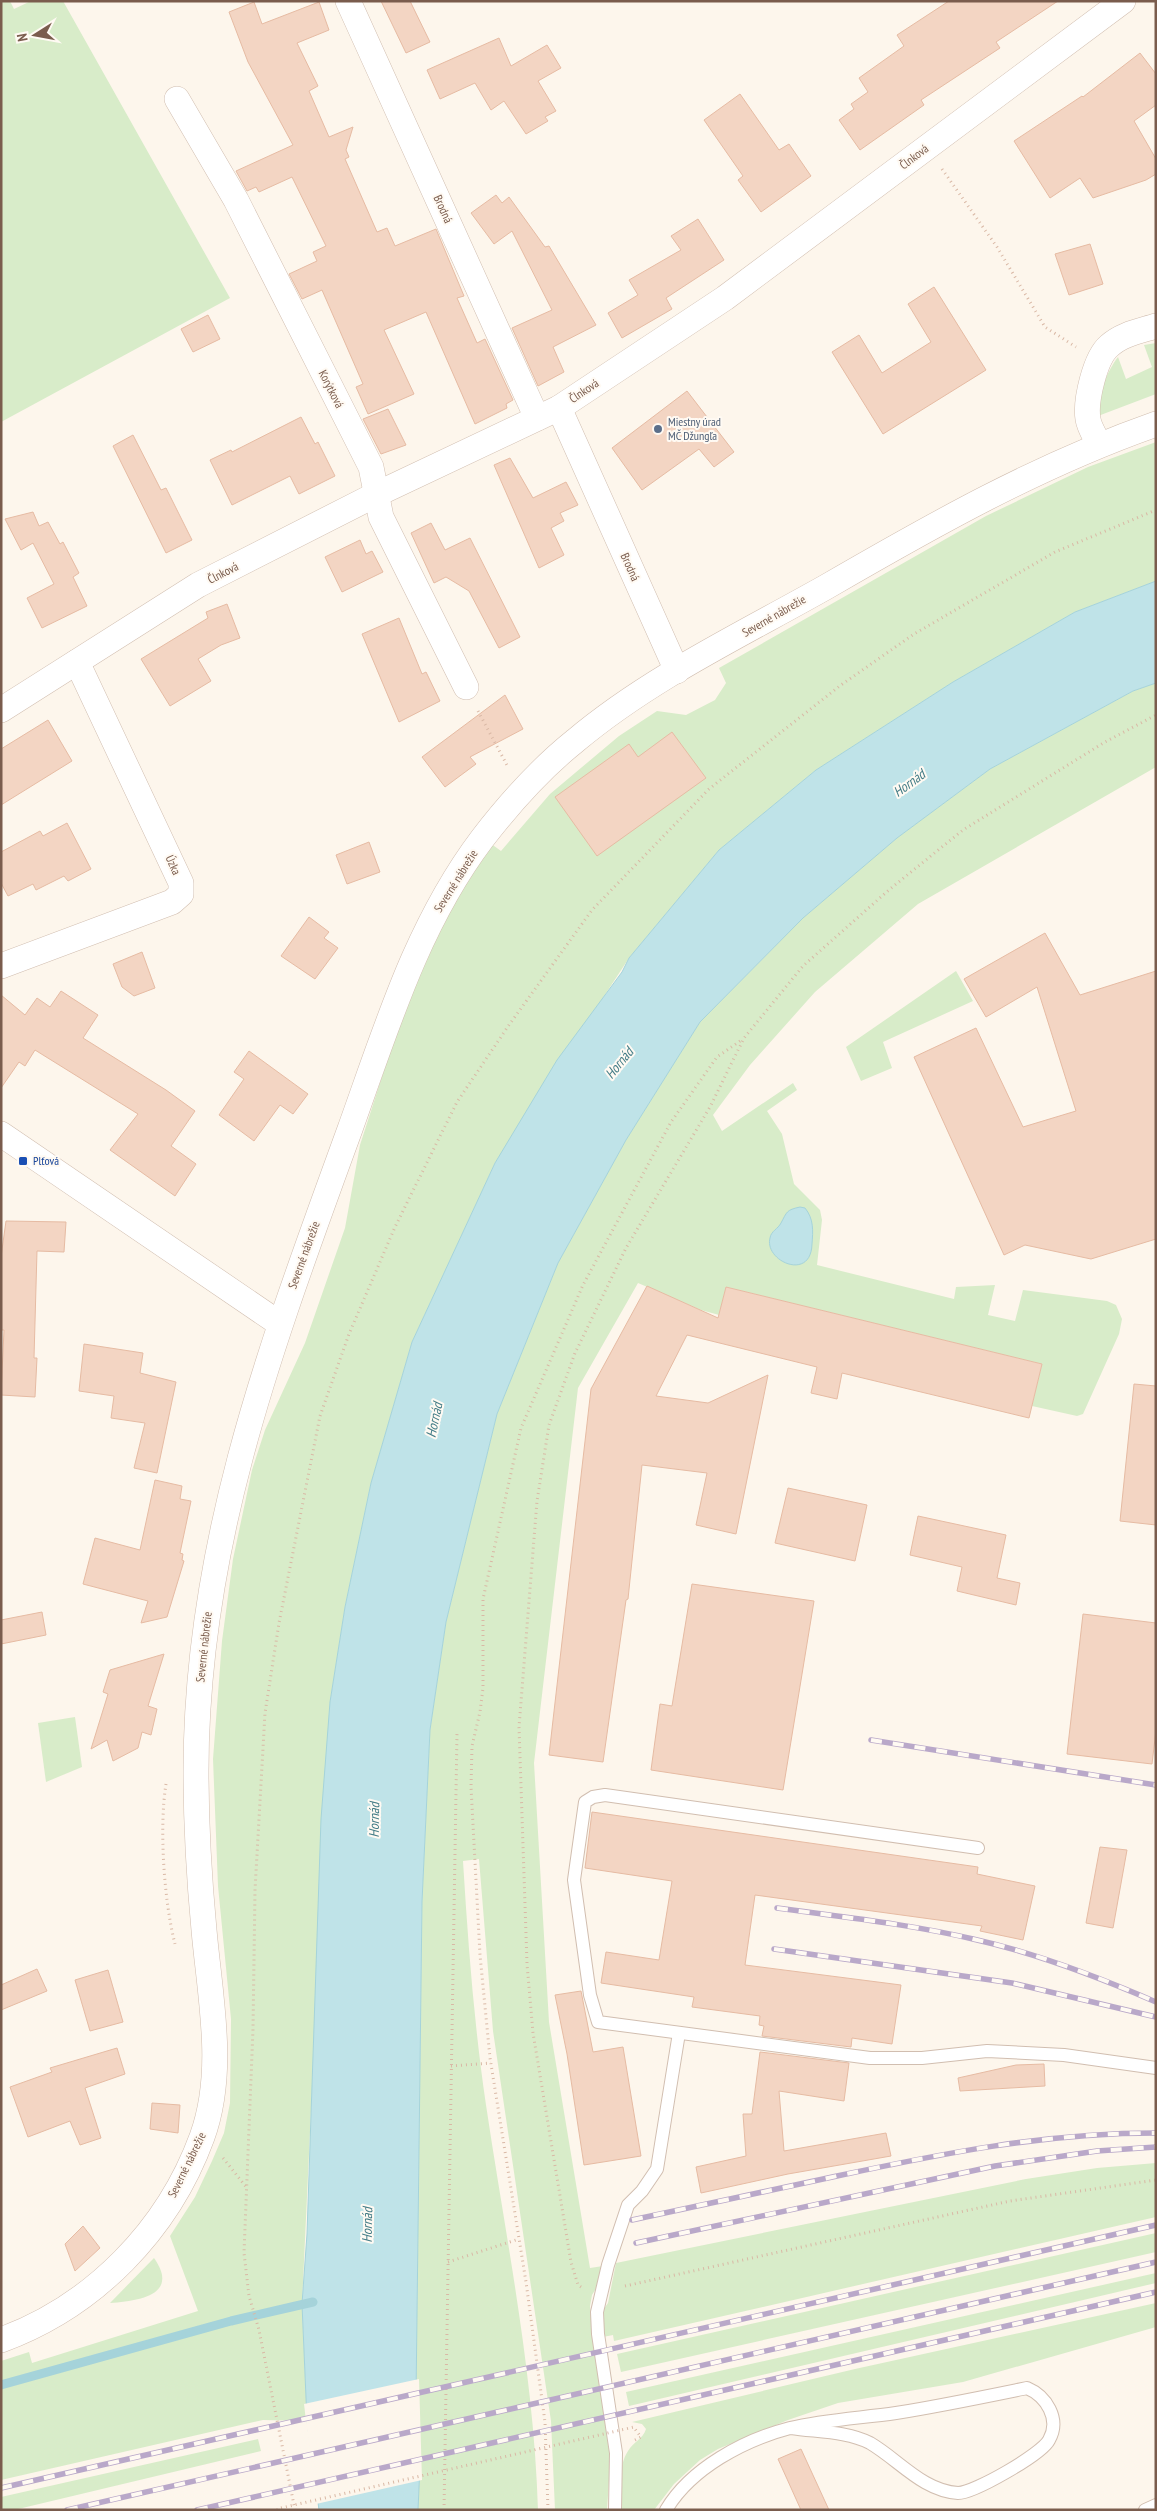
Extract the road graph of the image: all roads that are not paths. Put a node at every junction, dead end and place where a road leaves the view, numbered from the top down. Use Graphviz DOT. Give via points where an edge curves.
graph roads {
  1 [pos="348,1"];
  2 [pos="1123,1"];
  3 [pos="178,99"];
  4 [pos="1156,326"];
  5 [pos="548,413"];
  6 [pos="1156,424"];
  7 [pos="1099,444"];
  8 [pos="375,495"];
  9 [pos="77,662"];
  10 [pos="677,671"];
  11 [pos="466,687"];
  12 [pos="1,710"];
  13 [pos="1,966"];
  14 [pos="1,1134"];
  15 [pos="280,1324"];
  16 [pos="978,1848"];
  17 [pos="679,2033"];
  18 [pos="1156,2068"];
  19 [pos="1,2340"];
  20 [pos="791,2428"];
  21 [pos="1156,2505"];
  22 [pos="615,2510"];
  23 [pos="666,2510"];
  24 [pos="1145,2510"];
  1 -- 5 [label="street, Brodná"];
  2 -- 5 [label="street, Člnková" via="725,298"];
  3 -- 8 [label="street, Korýtková" via="236,200 371,467"];
  4 -- 7 [label="street" via="1116,340 1107,347 1101,359 1088,399 1088,420"];
  5 -- 8 [label="street, Člnková"];
  5 -- 10 [label="street, Brodná"];
  6 -- 7 [label="street, Severné nábrežie"];
  7 -- 10 [label="street, Severné nábrežie" via="953,514"];
  8 -- 9 [label="street, Člnková" via="198,585"];
  8 -- 11 [label="street, Korýtková" via="381,517"];
  9 -- 12 [label="street, Člnková"];
  9 -- 13 [label="street, Úzka" via="181,882 181,894 172,902"];
  10 -- 15 [label="street, Severné nábrežie" via="573,742 528,785 483,838 435,912 405,977"];
  14 -- 15 [label="street"];
  15 -- 19 [label="street, Severné nábrežie" via="242,1447 216,1558 203,1647 196,1779 200,1888 216,2054 211,2104 202,2137 171,2198 150,2231 126,2259 96,2288 60,2313 29,2330"];
  16 -- 17 [label="lane" via="604,1795 593,1797 585,1802 574,1880 590,1995 598,2022"];
  17 -- 18 [label="lane" via="870,2058 922,2058 986,2051 1064,2055"];
  17 -- 22 [label="lane" via="657,2169 628,2205 608,2265 597,2312 616,2453"];
  20 -- 20 [label="lane" via="869,2443 943,2492 961,2493 982,2487 1034,2454 1049,2441 1054,2426 1049,2408 1039,2393 1027,2388 940,2406"];
  20 -- 23 [label="lane" via="742,2445 707,2468 675,2496"];
  21 -- 24 [label="lane"];
}
